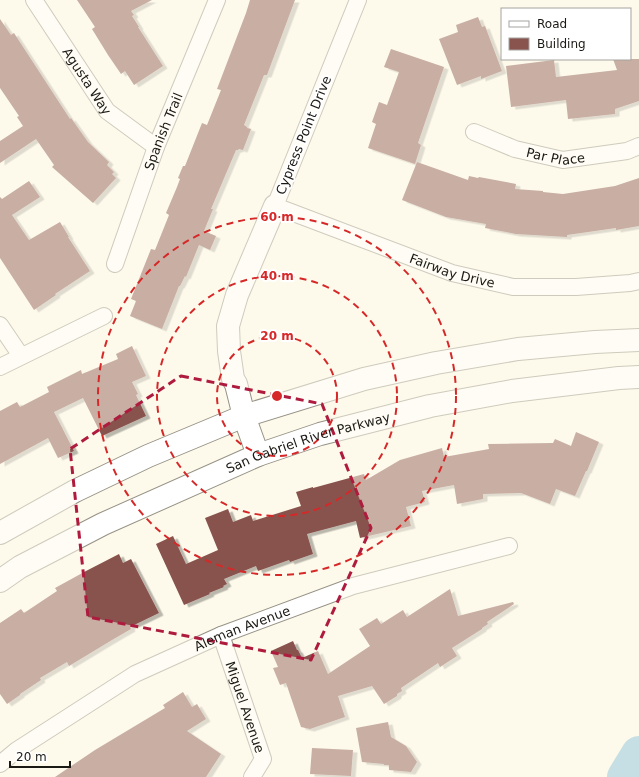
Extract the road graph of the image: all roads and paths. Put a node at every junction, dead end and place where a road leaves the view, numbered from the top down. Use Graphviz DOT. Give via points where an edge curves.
graph roads {
  1 [pos="34,0"];
  2 [pos="217,0"];
  3 [pos="358,0"];
  4 [pos="474,132"];
  5 [pos="639,146"];
  6 [pos="156,147"];
  7 [pos="275,206"];
  8 [pos="115,264"];
  9 [pos="639,281"];
  10 [pos="104,316"];
  11 [pos="0,325"];
  12 [pos="639,340"];
  13 [pos="21,356"];
  14 [pos="0,367"];
  15 [pos="639,377"];
  16 [pos="244,416"];
  17 [pos="258,454"];
  18 [pos="0,533"];
  19 [pos="508,546"];
  20 [pos="0,581"];
  21 [pos="220,636"];
  22 [pos="0,764"];
  23 [pos="252,777"];
  1 -- 6 [label="street, Agusta Way" via="107,111"];
  2 -- 6 [label="street, Spanish Trail"];
  3 -- 7 [label="street, Cypress Point Drive"];
  4 -- 5 [label="street, Par Place" via="515,149 563,160 627,151"];
  6 -- 8 [label="street, Spanish Trail"];
  7 -- 9 [label="street, Fairway Drive" via="452,273 513,287 576,287"];
  7 -- 16 [label="main road, Cypress Point Drive" via="236,294 228,326 232,370"];
  10 -- 13 [label="street"];
  11 -- 13 [label="street"];
  12 -- 16 [label="main road" via="518,350 436,363 364,379"];
  13 -- 14 [label="street"];
  15 -- 17 [label="main road, San Gabriel River Parkway" via="512,391 430,406 320,434"];
  16 -- 17 [label="main road, Cypress Point Drive"];
  16 -- 18 [label="main road" via="135,462 75,491"];
  17 -- 20 [label="main road, San Gabriel River Parkway" via="103,524 20,567"];
  19 -- 21 [label="street, Aleman Avenue" via="353,586"];
  21 -- 22 [label="street, Aleman Avenue" via="135,674 16,750"];
  21 -- 23 [label="street, Miguel Avenue" via="263,760"];
}
